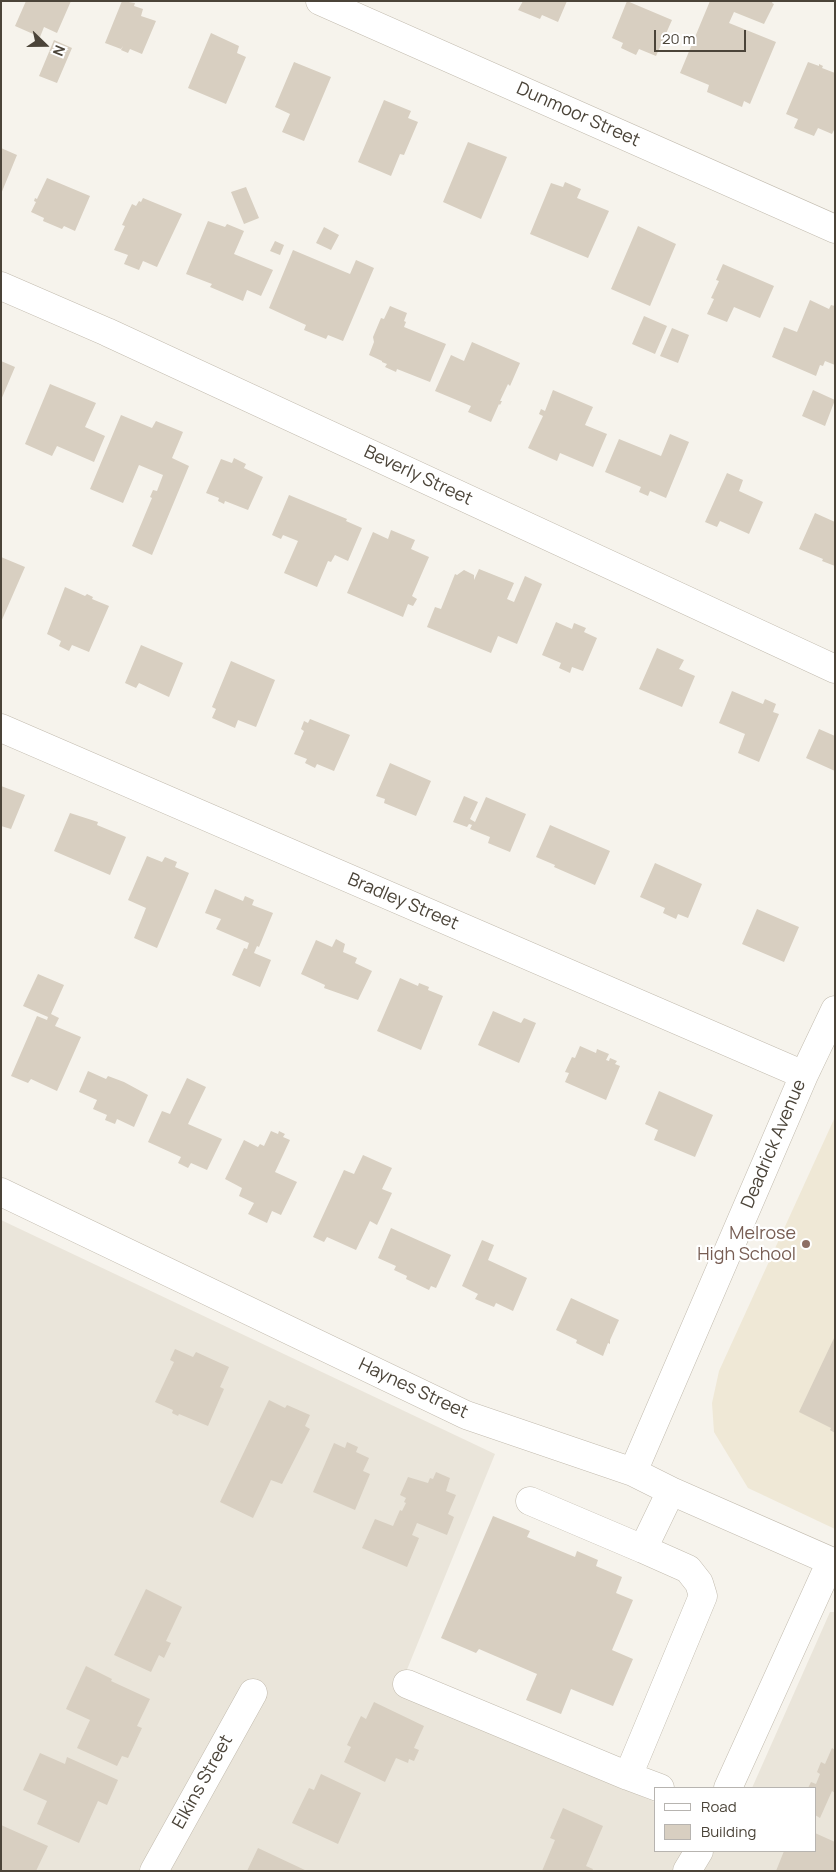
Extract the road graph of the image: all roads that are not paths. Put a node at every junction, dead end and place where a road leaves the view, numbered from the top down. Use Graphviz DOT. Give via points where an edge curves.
graph roads {
  1 [pos="320,1"];
  2 [pos="835,230"];
  3 [pos="1,286"];
  4 [pos="835,669"];
  5 [pos="1,728"];
  6 [pos="835,1010"];
  7 [pos="804,1075"];
  8 [pos="1,1192"];
  9 [pos="633,1472"];
  10 [pos="670,1491"];
  11 [pos="530,1501"];
  12 [pos="643,1549"];
  13 [pos="833,1562"];
  14 [pos="407,1684"];
  15 [pos="253,1693"];
  16 [pos="628,1776"];
  17 [pos="657,1787"];
  18 [pos="728,1787"];
  19 [pos="698,1852"];
  20 [pos="154,1871"];
  21 [pos="687,1871"];
  1 -- 2 [label="street, Dunmoor Street"];
  3 -- 4 [label="street, Beverly Street"];
  5 -- 7 [label="street, Bradley Street"];
  6 -- 7 [label="street, Deadrick Avenue"];
  7 -- 9 [label="street, Deadrick Avenue"];
  8 -- 9 [label="street, Haynes Street" via="466,1415"];
  9 -- 10 [label="street, Haynes Street"];
  10 -- 12 [label="street"];
  10 -- 13 [label="street, Haynes Street"];
  11 -- 12 [label="street"];
  12 -- 16 [label="street" via="688,1570 699,1583 703,1596"];
  13 -- 18 [label="street"];
  14 -- 16 [label="street"];
  15 -- 20 [label="street, Elkins Street"];
  16 -- 17 [label="street"];
  19 -- 21 [label="street"];
}
